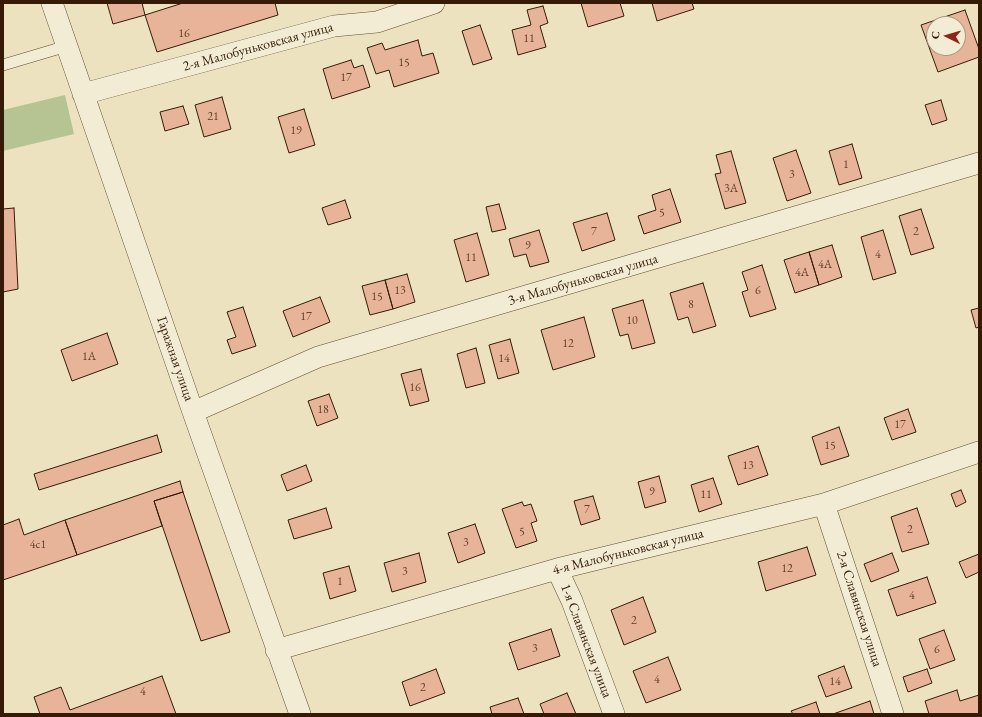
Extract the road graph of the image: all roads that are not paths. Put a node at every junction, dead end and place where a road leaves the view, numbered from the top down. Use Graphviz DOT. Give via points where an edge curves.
graph roads {
  1 [pos="52,3"];
  2 [pos="434,3"];
  3 [pos="67,46"];
  4 [pos="3,65"];
  5 [pos="83,94"];
  6 [pos="979,163"];
  7 [pos="193,412"];
  8 [pos="979,452"];
  9 [pos="824,504"];
  10 [pos="557,569"];
  11 [pos="276,650"];
  12 [pos="300,714"];
  13 [pos="614,714"];
  14 [pos="894,714"];
  1 -- 3 [label="street, Гаражная улица"];
  2 -- 5 [label="street, 2-я Малобуньковская улица" via="376,22 334,26"];
  3 -- 4 [label="lane"];
  3 -- 5 [label="street, Гаражная улица"];
  5 -- 7 [label="street, Гаражная улица"];
  6 -- 7 [label="street, 3-я Малобуньковская улица" via="318,357"];
  7 -- 11 [label="street, Гаражная улица"];
  8 -- 9 [label="street, 4-я Малобуньковская улица"];
  9 -- 10 [label="street, 4-я Малобуньковская улица"];
  9 -- 14 [label="street, 2-я Славянская улица"];
  10 -- 11 [label="street, 4-я Малобуньковская улица"];
  10 -- 13 [label="street, 1-я Славянская улица" via="572,601"];
  11 -- 12 [label="street, Гаражная улица"];
}
